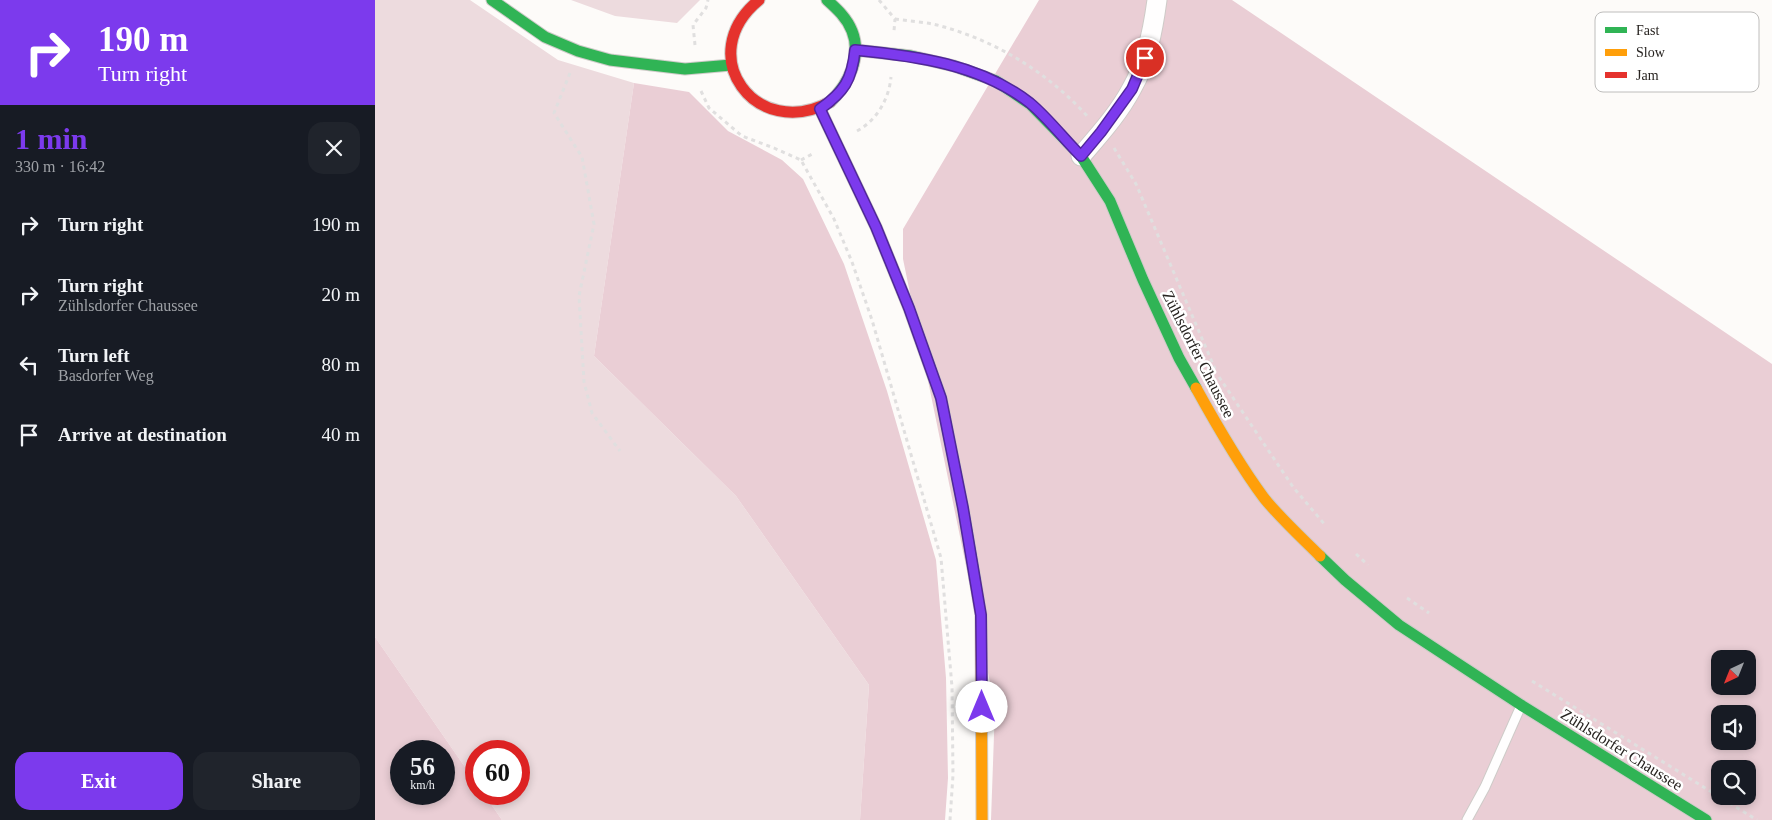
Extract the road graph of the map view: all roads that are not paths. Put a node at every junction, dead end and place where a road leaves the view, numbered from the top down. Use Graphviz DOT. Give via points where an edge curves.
graph roads {
  1 [pos="492,0"];
  2 [pos="759,0"];
  3 [pos="827,0"];
  4 [pos="1157,0"];
  5 [pos="855,50"];
  6 [pos="731,65"];
  7 [pos="820,109"];
  8 [pos="1081,156"];
  9 [pos="1521,705"];
  10 [pos="982,820"];
  11 [pos="1467,820"];
  12 [pos="1706,820"];
  1 -- 6 [label="street" via="545,37 610,60 685,69"];
  2 -- 6 [label="street" via="736,25 731,44"];
  3 -- 5 [label="street" via="840,12 851,30"];
  4 -- 8 [label="street" via="1145,58 1132,89"];
  5 -- 7 [label="street" via="853,68 846,85"];
  5 -- 8 [label="street, Zühlsdorfer Chaussee" via="911,56 954,66 995,81 1030,104"];
  6 -- 7 [label="street" via="749,97 765,108 783,114"];
  7 -- 10 [label="street" via="876,227 941,398 981,615"];
  8 -- 9 [label="street, Zühlsdorfer Chaussee" via="1110,201 1179,358 1233,454 1265,498 1345,580 1399,625"];
  9 -- 11 [label="lane"];
  9 -- 12 [label="street, Zühlsdorfer Chaussee"];
}
